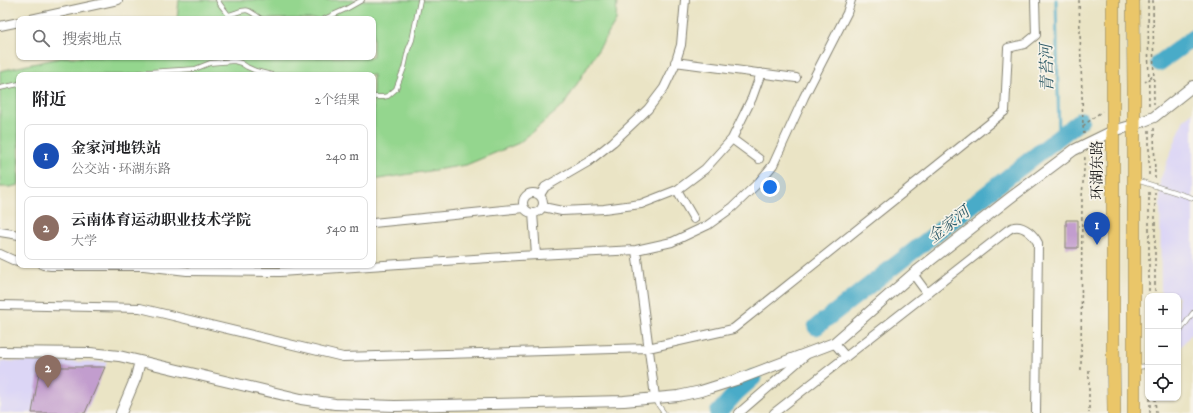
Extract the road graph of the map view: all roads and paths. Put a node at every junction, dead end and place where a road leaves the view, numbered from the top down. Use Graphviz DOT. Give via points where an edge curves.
graph roads {
  1 [pos="118,0"];
  2 [pos="218,0"];
  3 [pos="362,0"];
  4 [pos="420,0"];
  5 [pos="685,0"];
  6 [pos="851,0"];
  7 [pos="1035,0"];
  8 [pos="1079,0"];
  9 [pos="1113,0"];
  10 [pos="1133,0"];
  11 [pos="1148,0"];
  12 [pos="1154,0"];
  13 [pos="45,16"];
  14 [pos="229,16"];
  15 [pos="232,16"];
  16 [pos="257,16"];
  17 [pos="331,16"];
  18 [pos="16,23"];
  19 [pos="0,26"];
  20 [pos="228,60"];
  21 [pos="236,60"];
  22 [pos="675,62"];
  23 [pos="147,72"];
  24 [pos="260,72"];
  25 [pos="761,73"];
  26 [pos="796,78"];
  27 [pos="16,85"];
  28 [pos="1193,86"];
  29 [pos="0,88"];
  30 [pos="376,97"];
  31 [pos="1152,118"];
  32 [pos="1134,125"];
  33 [pos="1113,131"];
  34 [pos="732,140"];
  35 [pos="1086,145"];
  36 [pos="759,160"];
  37 [pos="1134,179"];
  38 [pos="1149,184"];
  39 [pos="1155,186"];
  40 [pos="677,190"];
  41 [pos="540,195"];
  42 [pos="1193,198"];
  43 [pos="543,207"];
  44 [pos="524,208"];
  45 [pos="532,213"];
  46 [pos="694,219"];
  47 [pos="376,223"];
  48 [pos="0,232"];
  49 [pos="16,235"];
  50 [pos="636,250"];
  51 [pos="0,254"];
  52 [pos="536,255"];
  53 [pos="16,260"];
  54 [pos="376,266"];
  55 [pos="161,268"];
  56 [pos="340,268"];
  57 [pos="913,274"];
  58 [pos="927,293"];
  59 [pos="1149,293"];
  60 [pos="1155,293"];
  61 [pos="0,305"];
  62 [pos="1193,313"];
  63 [pos="1181,330"];
  64 [pos="834,343"];
  65 [pos="648,348"];
  66 [pos="0,352"];
  67 [pos="808,353"];
  68 [pos="846,357"];
  69 [pos="140,361"];
  70 [pos="1145,366"];
  71 [pos="1134,367"];
  72 [pos="1081,370"];
  73 [pos="1089,370"];
  74 [pos="655,397"];
  75 [pos="1150,401"];
  76 [pos="1155,401"];
  77 [pos="121,413"];
  78 [pos="664,413"];
  79 [pos="739,413"];
  80 [pos="774,413"];
  81 [pos="1036,413"];
  82 [pos="1089,413"];
  83 [pos="1114,413"];
  84 [pos="1134,413"];
  85 [pos="1150,413"];
  86 [pos="1156,413"];
  1 -- 13 [label="street"];
  2 -- 14 [label="lane"];
  3 -- 17 [label="lane"];
  4 -- 30 [label="lane" via="412,40 396,89 388,96"];
  5 -- 22 [label="street" via="681,45"];
  6 -- 50 [label="street" via="773,165 759,182 733,207 708,225 672,242"];
  7 -- 65 [label="street" via="1036,34 1025,44 1008,48 1005,111 733,329"];
  8 -- 35 [label="path" via="1083,126"];
  9 -- 33 [label="main road, 环湖东路"];
  10 -- 32 [label="main road"];
  11 -- 31 [label="path"];
  12 -- 31 [label="path"];
  15 -- 16 [label="lane" via="246,10"];
  18 -- 19 [label="street"];
  20 -- 23 [label="lane" via="210,63 195,70"];
  21 -- 24 [label="lane"];
  22 -- 25 [label="street"];
  22 -- 41 [label="street" via="664,88 648,109 588,162 545,187"];
  25 -- 26 [label="street"];
  25 -- 34 [label="street"];
  27 -- 29 [label="lane"];
  28 -- 31 [label="street"];
  31 -- 32 [label="street"];
  31 -- 38 [label="path"];
  31 -- 39 [label="path"];
  32 -- 33 [label="street"];
  32 -- 37 [label="main road"];
  33 -- 35 [label="street"];
  33 -- 83 [label="main road, 环湖东路"];
  34 -- 36 [label="street"];
  34 -- 40 [label="street" via="705,169"];
  35 -- 57 [label="street" via="1074,150"];
  35 -- 72 [label="path" via="1082,197"];
  37 -- 38 [label="lane"];
  37 -- 71 [label="main road"];
  38 -- 39 [label="lane"];
  38 -- 59 [label="path"];
  39 -- 42 [label="lane"];
  39 -- 60 [label="path"];
  40 -- 43 [label="street" via="641,204 604,209 562,211"];
  40 -- 46 [label="street"];
  41 -- 43 [label="street"];
  41 -- 44 [label="street" via="528,194 524,199"];
  43 -- 45 [label="street"];
  44 -- 45 [label="street"];
  44 -- 47 [label="street"];
  45 -- 52 [label="street"];
  48 -- 49 [label="street"];
  50 -- 52 [label="street"];
  50 -- 65 [label="street"];
  51 -- 53 [label="street"];
  52 -- 54 [label="street"];
  55 -- 56 [label="street" via="187,271 280,272"];
  57 -- 58 [label="street"];
  57 -- 64 [label="street"];
  58 -- 68 [label="street"];
  58 -- 81 [label="street" via="1008,230 1014,227 1022,228 1034,236 1038,243"];
  61 -- 65 [label="street" via="140,308 343,357"];
  62 -- 63 [label="lane"];
  64 -- 67 [label="street"];
  64 -- 68 [label="street"];
  65 -- 74 [label="street"];
  66 -- 69 [label="street" via="90,353"];
  67 -- 74 [label="street" via="701,391"];
  67 -- 79 [label="street"];
  68 -- 80 [label="street"];
  69 -- 74 [label="street" via="301,399 336,404 395,406 624,401"];
  69 -- 77 [label="street"];
  70 -- 71 [label="lane"];
  71 -- 84 [label="main road"];
  73 -- 82 [label="path"];
  74 -- 78 [label="lane"];
  75 -- 85 [label="path"];
  76 -- 86 [label="path"];
}
